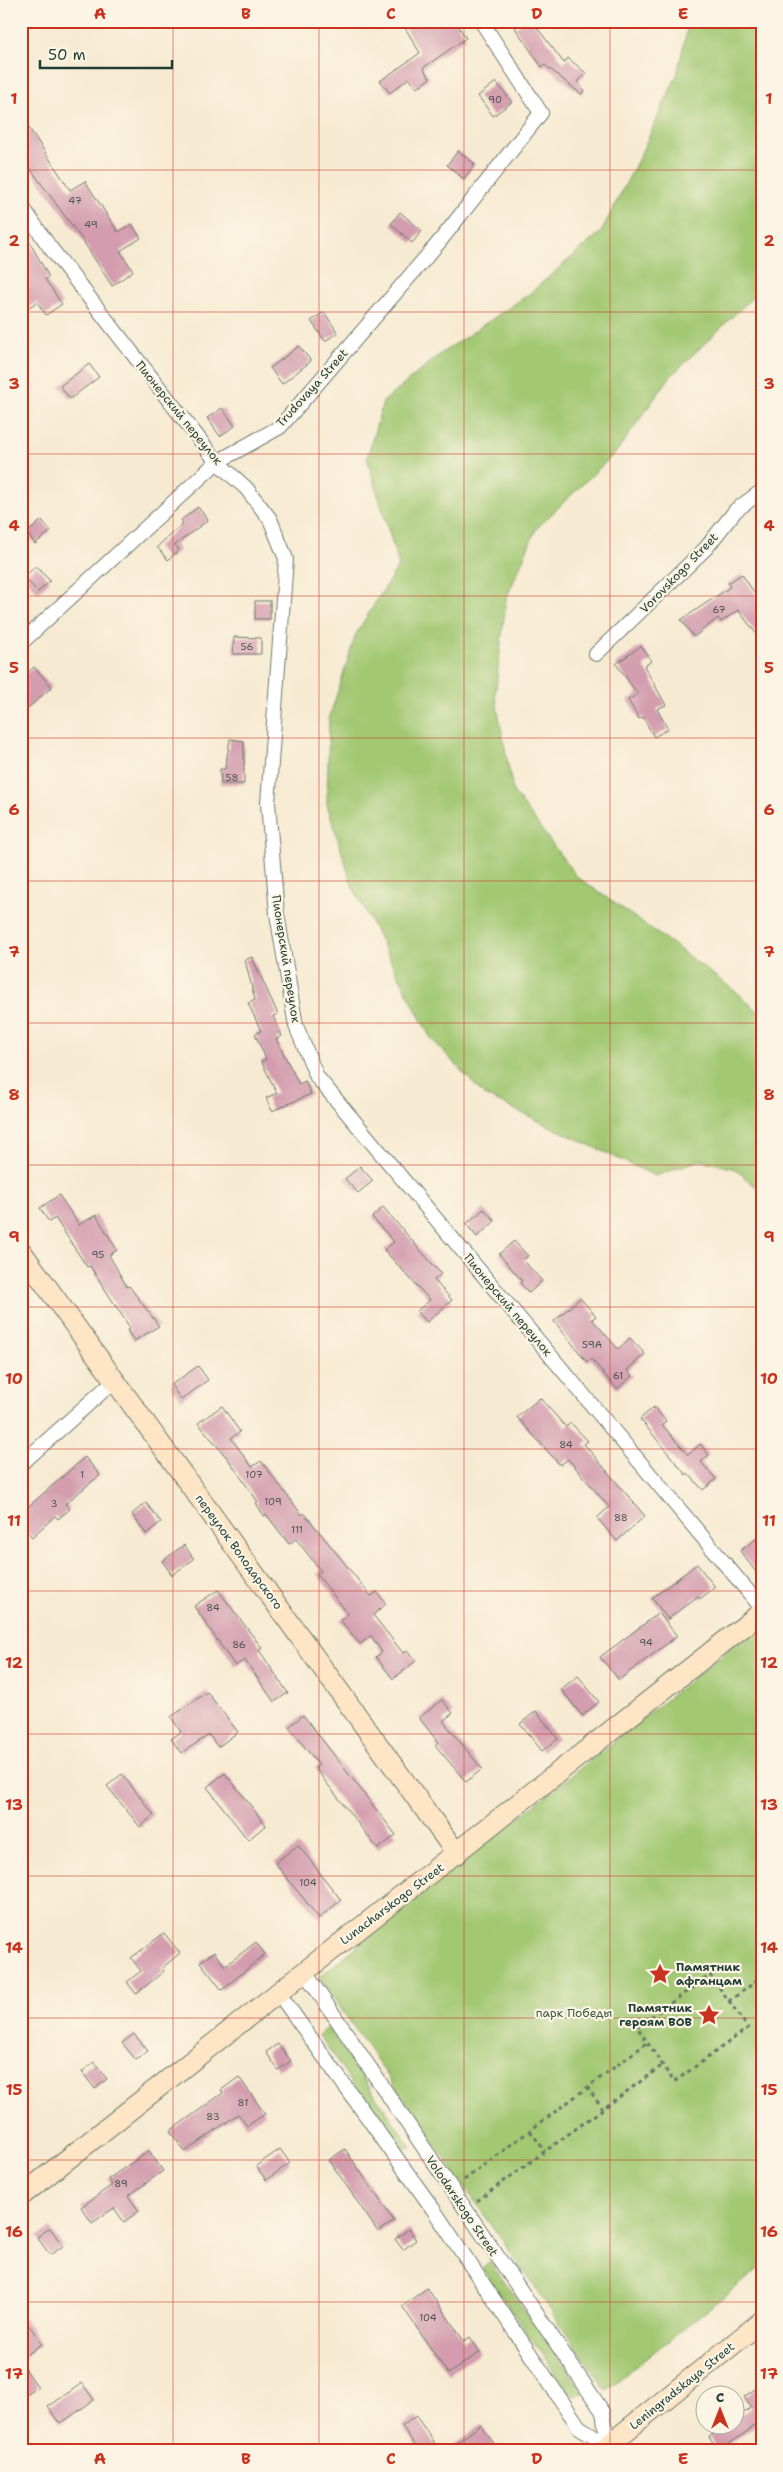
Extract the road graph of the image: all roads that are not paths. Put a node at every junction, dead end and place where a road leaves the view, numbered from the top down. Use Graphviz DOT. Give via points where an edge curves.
graph roads {
  1 [pos="481,21"];
  2 [pos="21,206"];
  3 [pos="217,462"];
  4 [pos="762,492"];
  5 [pos="21,643"];
  6 [pos="596,654"];
  7 [pos="21,1250"];
  8 [pos="115,1380"];
  9 [pos="21,1464"];
  10 [pos="762,1610"];
  11 [pos="457,1854"];
  12 [pos="304,1971"];
  13 [pos="277,1991"];
  14 [pos="21,2196"];
  15 [pos="762,2321"];
  16 [pos="610,2449"];
  1 -- 3 [label="street, Trudovaya Street" via="541,113 440,240 280,427"];
  2 -- 3 [label="street, Пионерский переулок"];
  3 -- 5 [label="street, Trudovaya Street"];
  3 -- 10 [label="street, Пионерский переулок" via="246,488 270,518 286,559 268,803 277,914 296,1026 317,1077"];
  4 -- 6 [label="street, Vorovskogo Street" via="736,510 706,548"];
  7 -- 8 [label="street, переулок Володарского"];
  8 -- 9 [label="street"];
  8 -- 11 [label="street, переулок Володарского"];
  10 -- 11 [label="street, Lunacharskogo Street"];
  11 -- 12 [label="street, Lunacharskogo Street"];
  12 -- 13 [label="street, Lunacharskogo Street"];
  12 -- 16 [label="street, Volodarskogo Street" via="603,2412"];
  13 -- 14 [label="street, Lunacharskogo Street"];
  13 -- 16 [label="street, Volodarskogo Street" via="433,2209 579,2427"];
  15 -- 16 [label="street, Leningradskaya Street"];
}
